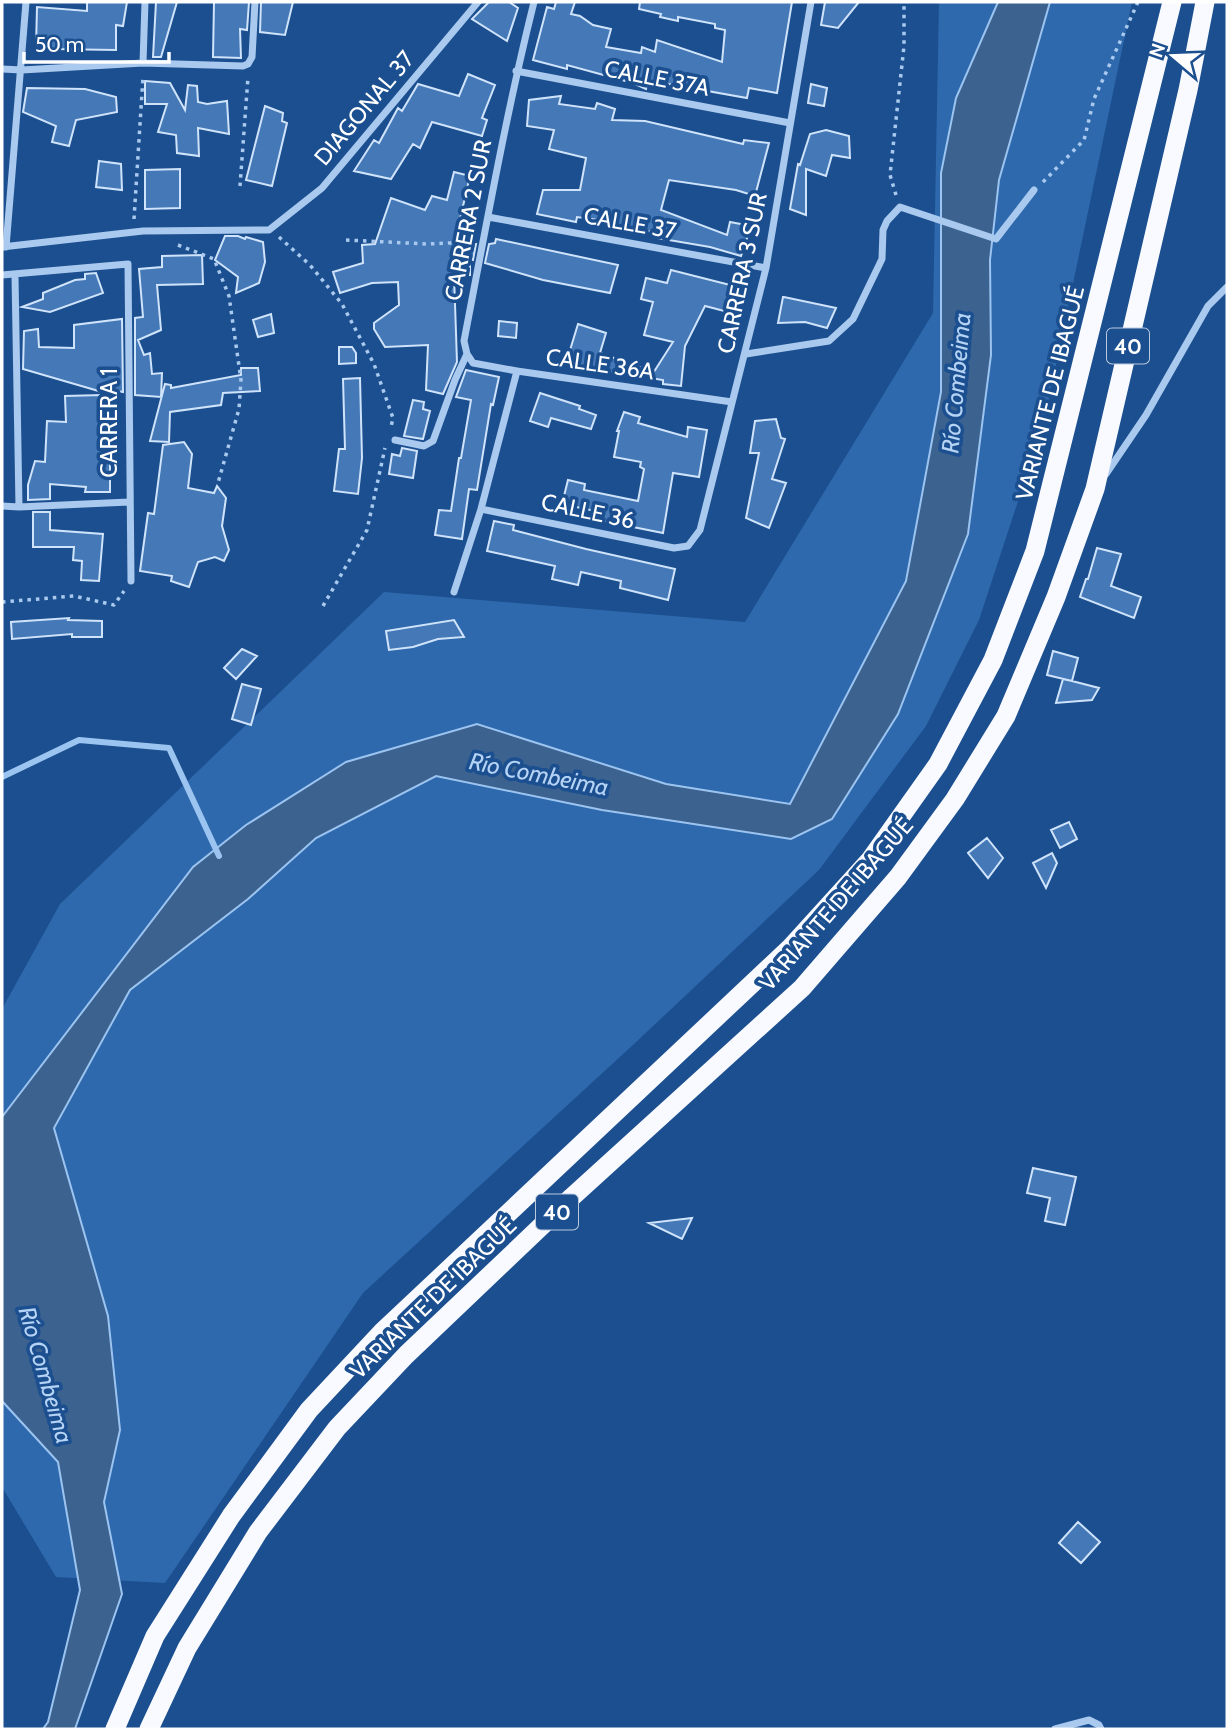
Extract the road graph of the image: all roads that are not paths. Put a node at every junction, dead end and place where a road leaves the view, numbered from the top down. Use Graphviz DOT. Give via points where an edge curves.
graph roads {
  1 [pos="26,2"];
  2 [pos="145,2"];
  3 [pos="255,2"];
  4 [pos="478,2"];
  5 [pos="534,2"];
  6 [pos="811,2"];
  7 [pos="1172,2"];
  8 [pos="1205,2"];
  9 [pos="144,64"];
  10 [pos="2,69"];
  11 [pos="22,70"];
  12 [pos="516,71"];
  13 [pos="790,123"];
  14 [pos="1034,190"];
  15 [pos="488,217"];
  16 [pos="4,247"];
  17 [pos="766,268"];
  18 [pos="2,275"];
  19 [pos="15,276"];
  20 [pos="1227,287"];
  21 [pos="467,354"];
  22 [pos="746,355"];
  23 [pos="517,371"];
  24 [pos="732,402"];
  25 [pos="395,440"];
  26 [pos="1096,489"];
  27 [pos="129,502"];
  28 [pos="2,506"];
  29 [pos="19,507"];
  30 [pos="481,509"];
  31 [pos="688,546"];
  32 [pos="131,581"];
  33 [pos="454,592"];
  34 [pos="115,1729"];
  35 [pos="149,1729"];
  36 [pos="1055,1729"];
  37 [pos="1101,1729"];
  1 -- 11 [label="street"];
  2 -- 9 [label="street"];
  3 -- 9 [label="street" via="253,49 246,65"];
  4 -- 16 [label="street, DIAGONAL 37" via="322,188 269,230 143,231"];
  5 -- 12 [label="street, CARRERA 2 SUR"];
  6 -- 13 [label="street, CARRERA 3 SUR"];
  7 -- 34 [label="highway, VARIANTE DE IBAGUÉ / 40" via="1031,563 993,660 938,764 870,860 791,947 382,1332 309,1410 231,1516 155,1636"];
  8 -- 26 [label="highway, VARIANTE DE IBAGUÉ / 40"];
  9 -- 11 [label="street"];
  10 -- 11 [label="street"];
  11 -- 16 [label="street"];
  12 -- 13 [label="street, CALLE 37A"];
  12 -- 15 [label="street, CARRERA 2 SUR"];
  13 -- 17 [label="street, CARRERA 3 SUR"];
  14 -- 22 [label="street" via="996,239 900,207 883,230 882,259 853,319 829,341"];
  15 -- 17 [label="street, CALLE 37"];
  15 -- 21 [label="street, CARRERA 2 SUR" via="464,341"];
  17 -- 22 [label="street, CARRERA 3 SUR"];
  18 -- 19 [label="street"];
  19 -- 27 [label="street, CARRERA 1" via="128,264"];
  19 -- 29 [label="street"];
  20 -- 26 [label="street" via="1209,306 1146,415"];
  21 -- 23 [label="street, CALLE 36A" via="473,363"];
  21 -- 25 [label="street, CARRERA 2 SUR" via="433,441 424,446"];
  22 -- 24 [label="street, CARRERA 3 SUR"];
  23 -- 24 [label="street, CALLE 36A"];
  23 -- 30 [label="street"];
  24 -- 31 [label="street, CARRERA 3 SUR" via="699,530"];
  26 -- 35 [label="highway, VARIANTE DE IBAGUÉ / 40" via="1006,716 955,799 898,877 802,988 572,1197 406,1355 337,1428 258,1532 187,1648"];
  27 -- 29 [label="street"];
  27 -- 32 [label="street, CARRERA 1"];
  28 -- 29 [label="street"];
  30 -- 31 [label="street, CALLE 36" via="674,548"];
  30 -- 33 [label="street"];
  36 -- 37 [label="street" via="1089,1720"];
}
